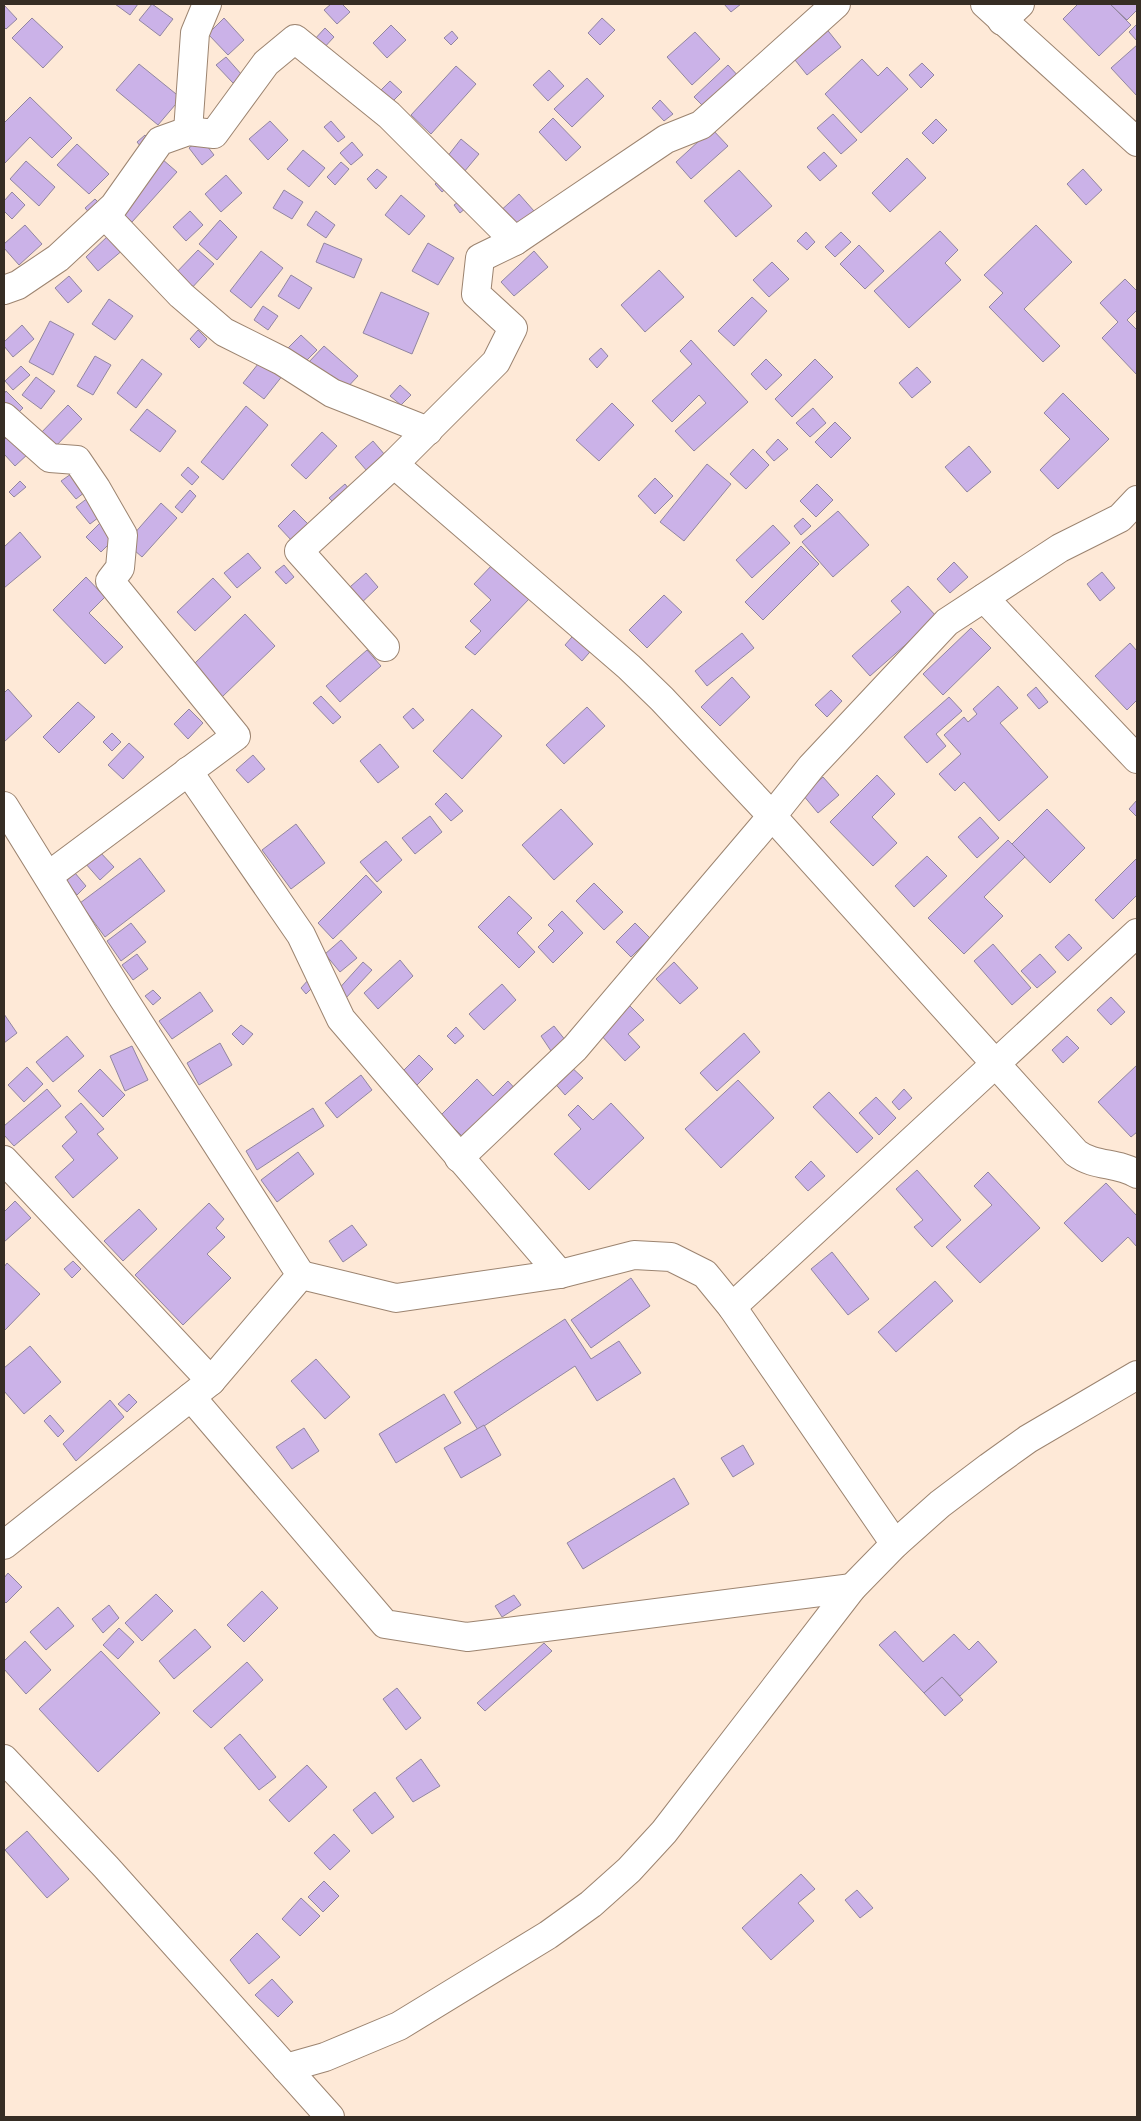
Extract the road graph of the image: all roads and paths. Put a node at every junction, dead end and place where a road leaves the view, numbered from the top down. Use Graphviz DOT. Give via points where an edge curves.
graph roads {
  1 [pos="207,4"];
  2 [pos="836,4"];
  3 [pos="1002,10"];
  4 [pos="188,131"];
  5 [pos="1137,142"];
  6 [pos="105,215"];
  7 [pos="515,242"];
  8 [pos="4,290"];
  9 [pos="4,418"];
  10 [pos="428,431"];
  11 [pos="394,464"];
  12 [pos="1137,500"];
  13 [pos="984,598"];
  14 [pos="385,647"];
  15 [pos="1137,759"];
  16 [pos="188,772"];
  17 [pos="4,806"];
  18 [pos="772,816"];
  19 [pos="48,876"];
  20 [pos="1137,933"];
  21 [pos="996,1063"];
  22 [pos="459,1158"];
  23 [pos="4,1160"];
  24 [pos="1137,1174"];
  25 [pos="560,1274"];
  26 [pos="301,1275"];
  27 [pos="732,1307"];
  28 [pos="1137,1375"];
  29 [pos="201,1389"];
  30 [pos="895,1544"];
  31 [pos="4,1545"];
  32 [pos="852,1588"];
  33 [pos="4,1759"];
  34 [pos="286,2068"];
  35 [pos="330,2117"];
  1 -- 4 [label="street" via="195,33"];
  2 -- 7 [label="street" via="700,125 666,139"];
  3 -- 5 [label="street"];
  4 -- 6 [label="street" via="160,141"];
  4 -- 7 [label="street" via="214,134 266,63 295,39 389,115"];
  6 -- 8 [label="street" via="58,258 18,286"];
  6 -- 10 [label="street" via="181,295 224,332 282,361 332,393"];
  7 -- 10 [label="street" via="480,258 476,294 513,328 496,362"];
  9 -- 16 [label="street" via="50,458 77,460 123,535 120,568 110,581 236,736"];
  10 -- 11 [label="street"];
  11 -- 14 [label="street" via="299,551"];
  11 -- 18 [label="street" via="629,667"];
  12 -- 13 [label="street" via="1120,518 1060,548"];
  13 -- 15 [label="street"];
  13 -- 18 [label="street" via="947,622 811,767"];
  16 -- 19 [label="street"];
  16 -- 22 [label="street" via="301,935 341,1019"];
  17 -- 19 [label="street"];
  18 -- 21 [label="street"];
  18 -- 22 [label="street" via="575,1048"];
  19 -- 26 [label="street"];
  20 -- 21 [label="street"];
  21 -- 24 [label="street" via="1080,1156 1096,1164 1128,1168"];
  21 -- 27 [label="street"];
  22 -- 25 [label="street"];
  23 -- 29 [label="street"];
  25 -- 26 [label="street" via="396,1298"];
  25 -- 27 [label="street" via="634,1255 671,1257 705,1274"];
  26 -- 29 [label="street"];
  27 -- 30 [label="street"];
  28 -- 30 [label="street" via="988,1467"];
  29 -- 31 [label="street"];
  29 -- 32 [label="street" via="384,1624 468,1637"];
  30 -- 32 [label="street"];
  32 -- 34 [label="street" via="664,1832 591,1904 548,1935 399,2026 325,2057"];
  33 -- 34 [label="street" via="106,1867"];
  34 -- 35 [label="street"];
}
